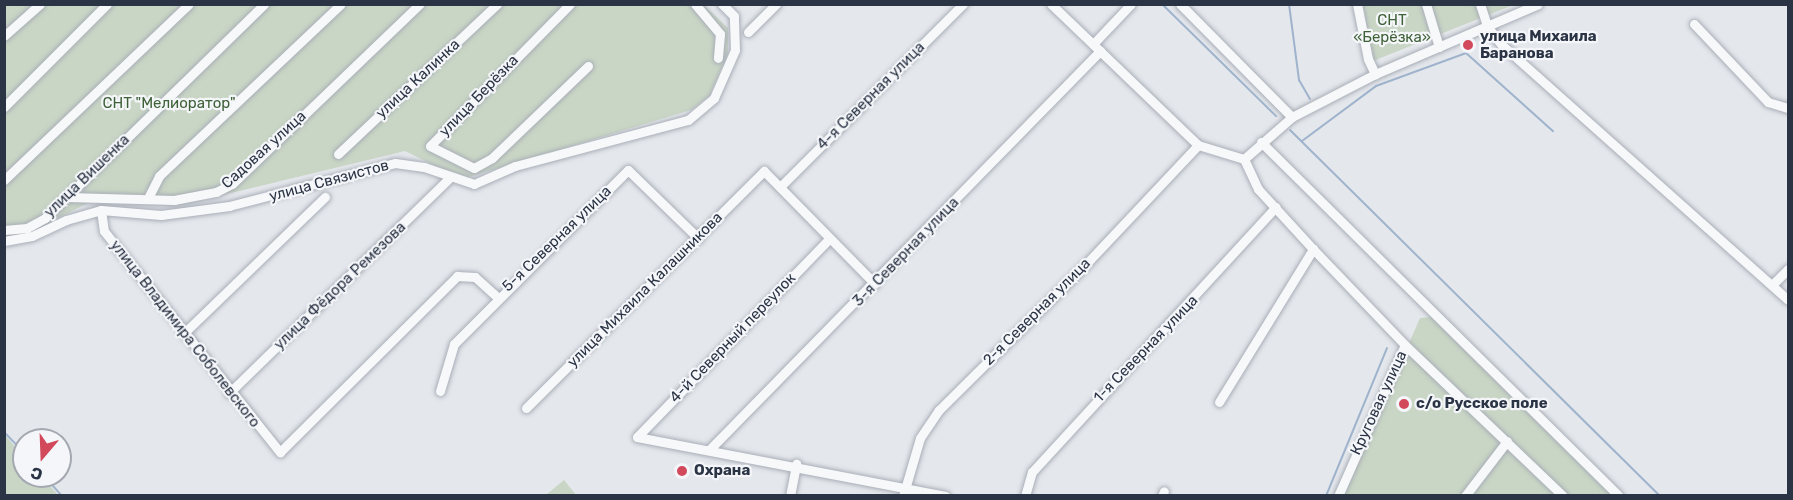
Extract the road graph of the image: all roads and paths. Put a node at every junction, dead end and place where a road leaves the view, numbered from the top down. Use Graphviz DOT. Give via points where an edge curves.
graph roads {
  1 [pos="40,4"];
  2 [pos="107,4"];
  3 [pos="189,4"];
  4 [pos="264,4"];
  5 [pos="341,4"];
  6 [pos="420,4"];
  7 [pos="497,4"];
  8 [pos="570,4"];
  9 [pos="695,4"];
  10 [pos="722,4"];
  11 [pos="776,4"];
  12 [pos="963,4"];
  13 [pos="1051,4"];
  14 [pos="1131,4"];
  15 [pos="1180,4"];
  16 [pos="1357,4"];
  17 [pos="1426,4"];
  18 [pos="1480,4"];
  19 [pos="1536,5"];
  20 [pos="1694,24"];
  21 [pos="1487,26"];
  22 [pos="748,32"];
  23 [pos="4,36"];
  24 [pos="1093,44"];
  25 [pos="1439,47"];
  26 [pos="1100,51"];
  27 [pos="718,58"];
  28 [pos="588,66"];
  29 [pos="1375,74"];
  30 [pos="4,107"];
  31 [pos="1788,108"];
  32 [pos="1292,117"];
  33 [pos="1261,142"];
  34 [pos="1198,145"];
  35 [pos="338,154"];
  36 [pos="1244,159"];
  37 [pos="449,178"];
  38 [pos="4,180"];
  39 [pos="780,187"];
  40 [pos="149,196"];
  41 [pos="68,197"];
  42 [pos="325,197"];
  43 [pos="1276,207"];
  44 [pos="101,210"];
  45 [pos="4,230"];
  46 [pos="698,238"];
  47 [pos="829,239"];
  48 [pos="4,241"];
  49 [pos="1313,249"];
  50 [pos="1788,269"];
  51 [pos="875,284"];
  52 [pos="1772,285"];
  53 [pos="497,297"];
  54 [pos="1788,300"];
  55 [pos="184,333"];
  56 [pos="1405,345"];
  57 [pos="440,391"];
  58 [pos="229,393"];
  59 [pos="1219,402"];
  60 [pos="526,408"];
  61 [pos="1507,441"];
  62 [pos="709,450"];
  63 [pos="796,464"];
  64 [pos="904,490"];
  65 [pos="790,495"];
  66 [pos="945,495"];
  67 [pos="1025,495"];
  68 [pos="1338,495"];
  69 [pos="1465,495"];
  70 [pos="1563,495"];
  71 [pos="1619,495"];
  1 -- 23 [label="street"];
  2 -- 30 [label="street"];
  3 -- 38 [label="street"];
  4 -- 41 [label="street, улица Вишенка"];
  5 -- 40 [label="street" via="159,176"];
  6 -- 40 [label="street, Садовая улица" via="232,184 216,192 174,200"];
  7 -- 35 [label="street, улица Калинка"];
  8 -- 28 [label="street, улица Берёзка" via="430,146 474,168 492,158"];
  9 -- 27 [label="street" via="720,34"];
  10 -- 37 [label="street, улица Связистов" via="734,16 735,50 722,84 701,112 677,123 515,166 484,183 465,184"];
  11 -- 22 [label="street"];
  12 -- 39 [label="street, 4-я Северная улица"];
  13 -- 24 [label="street"];
  14 -- 24 [label="street"];
  15 -- 32 [label="street"];
  16 -- 29 [label="street" via="1368,59"];
  17 -- 25 [label="street"];
  18 -- 21 [label="street"];
  19 -- 21 [label="street"];
  20 -- 31 [label="street" via="1768,102"];
  21 -- 25 [label="street"];
  21 -- 52 [label="street" via="1502,45"];
  24 -- 26 [label="street"];
  25 -- 29 [label="street"];
  26 -- 34 [label="street"];
  26 -- 51 [label="street, 3-я Северная улица"];
  29 -- 32 [label="street"];
  32 -- 33 [label="street"];
  33 -- 36 [label="street"];
  33 -- 71 [label="street"];
  34 -- 36 [label="street"];
  34 -- 64 [label="street, 2-я Северная улица" via="1086,264 939,410 920,438"];
  36 -- 43 [label="street" via="1258,189"];
  37 -- 44 [label="street, улица Связистов" via="424,167 395,162 210,209 161,215"];
  37 -- 58 [label="street, улица Фёдора Ремезова"];
  39 -- 46 [label="street, улица Михаила Калашникова" via="764,171"];
  39 -- 47 [label="street"];
  40 -- 41 [label="street, Садовая улица"];
  41 -- 45 [label="street, улица Вишенка" via="27,228"];
  42 -- 55 [label="street"];
  43 -- 49 [label="street"];
  43 -- 67 [label="street, 1-я Северная улица" via="1032,472"];
  44 -- 48 [label="street, улица Связистов" via="32,236"];
  44 -- 55 [label="street, улица Владимира Соболевского" via="104,231"];
  46 -- 53 [label="street, 5-я Северная улица" via="628,170"];
  46 -- 60 [label="street, улица Михаила Калашникова"];
  47 -- 51 [label="street"];
  47 -- 62 [label="street, 4-й Северный переулок" via="637,437"];
  49 -- 56 [label="street"];
  49 -- 59 [label="street"];
  50 -- 52 [label="street"];
  51 -- 62 [label="street, 3-я Северная улица"];
  52 -- 54 [label="street"];
  53 -- 57 [label="street, 5-я Северная улица" via="454,344"];
  53 -- 58 [label="street, улица Владимира Соболевского" via="475,277 457,276 280,452"];
  55 -- 58 [label="street, улица Владимира Соболевского"];
  56 -- 61 [label="street, Круговая улица"];
  56 -- 68 [label="street, Круговая улица"];
  61 -- 69 [label="street"];
  61 -- 70 [label="street, Круговая улица"];
  62 -- 63 [label="street"];
  63 -- 64 [label="street"];
  63 -- 65 [label="street"];
  64 -- 66 [label="street"];
}
